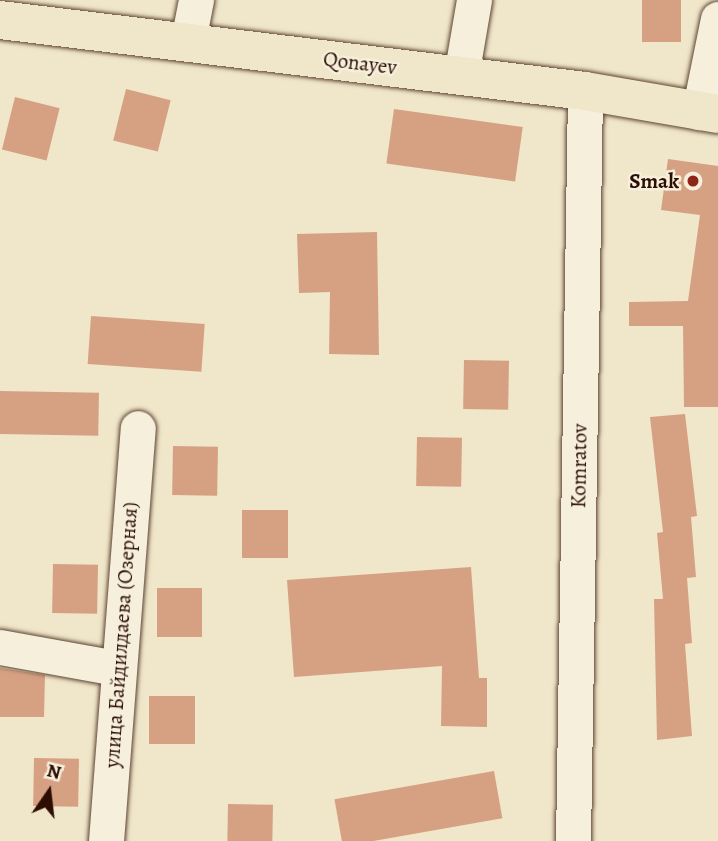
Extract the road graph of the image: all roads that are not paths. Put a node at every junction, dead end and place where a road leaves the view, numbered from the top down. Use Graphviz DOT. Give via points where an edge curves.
graph roads {
  1 [pos="196,0"];
  2 [pos="474,0"];
  3 [pos="718,19"];
  4 [pos="0,20"];
  5 [pos="188,41"];
  6 [pos="461,76"];
  7 [pos="585,91"];
  8 [pos="708,113"];
  9 [pos="138,428"];
  10 [pos="0,647"];
  11 [pos="117,668"];
  12 [pos="106,841"];
  13 [pos="573,841"];
  1 -- 5 [label="street"];
  2 -- 6 [label="street"];
  3 -- 8 [label="street"];
  4 -- 5 [label="main road, Qonayev"];
  5 -- 6 [label="main road, Qonayev"];
  6 -- 7 [label="main road, Qonayev"];
  7 -- 8 [label="main road, Qonayev"];
  7 -- 13 [label="street, Komratov"];
  9 -- 11 [label="street, улица Байдилдаева (Озерная)"];
  10 -- 11 [label="street"];
  11 -- 12 [label="street, улица Байдилдаева (Озерная)"];
}
